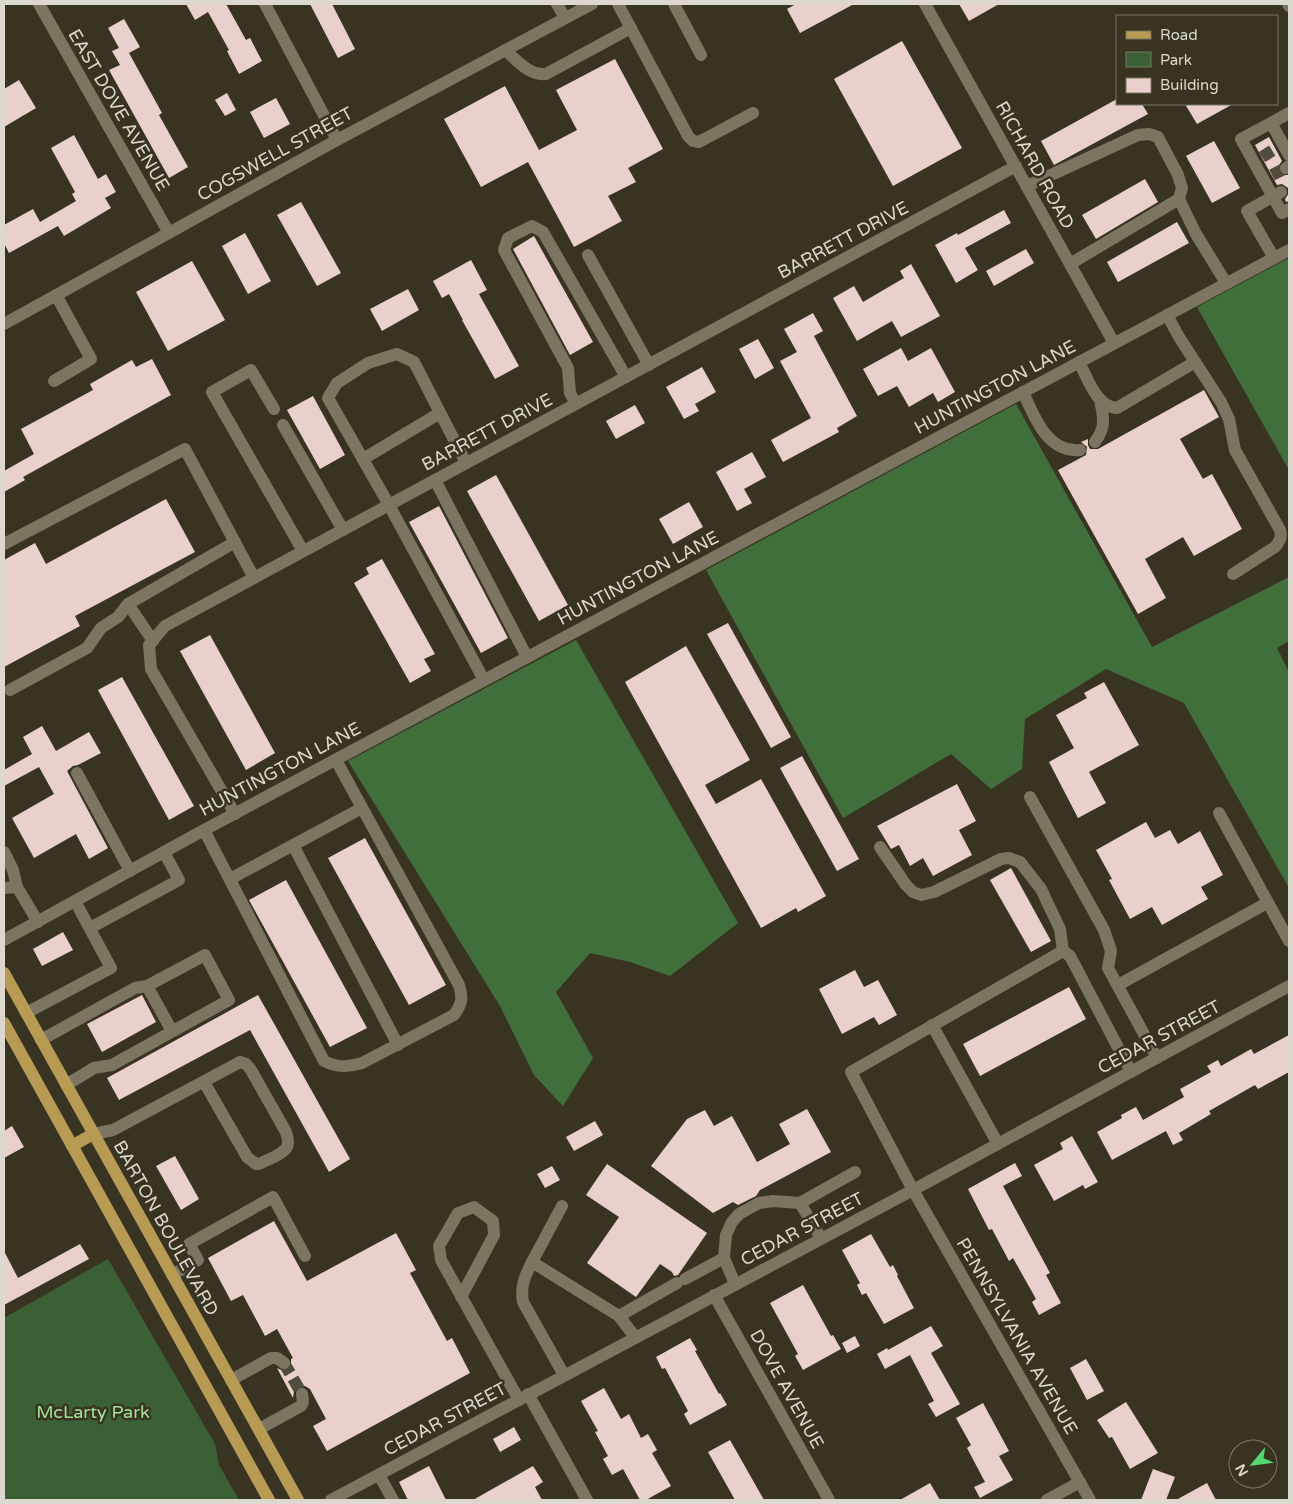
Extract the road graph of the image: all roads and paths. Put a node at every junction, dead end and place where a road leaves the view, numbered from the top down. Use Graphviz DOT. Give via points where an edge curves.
graph roads {
  1 [pos="39,4"];
  2 [pos="265,4"];
  3 [pos="557,4"];
  4 [pos="592,4"];
  5 [pos="618,4"];
  6 [pos="674,4"];
  7 [pos="925,4"];
  8 [pos="565,18"];
  9 [pos="631,28"];
  10 [pos="505,50"];
  11 [pos="701,55"];
  12 [pos="753,113"];
  13 [pos="1289,113"];
  14 [pos="1271,122"];
  15 [pos="337,140"];
  16 [pos="1285,156"];
  17 [pos="1016,166"];
  18 [pos="1027,186"];
  19 [pos="1277,194"];
  20 [pos="1179,199"];
  21 [pos="1289,209"];
  22 [pos="169,233"];
  23 [pos="1289,250"];
  24 [pos="588,255"];
  25 [pos="1274,258"];
  26 [pos="1070,264"];
  27 [pos="1226,283"];
  28 [pos="56,295"];
  29 [pos="1167,315"];
  30 [pos="4,324"];
  31 [pos="1114,343"];
  32 [pos="1079,362"];
  33 [pos="1195,362"];
  34 [pos="649,365"];
  35 [pos="626,377"];
  36 [pos="54,381"];
  37 [pos="1023,392"];
  38 [pos="1100,399"];
  39 [pos="576,404"];
  40 [pos="274,409"];
  41 [pos="440,413"];
  42 [pos="283,425"];
  43 [pos="1095,442"];
  44 [pos="1080,450"];
  45 [pos="363,459"];
  46 [pos="466,463"];
  47 [pos="435,480"];
  48 [pos="390,505"];
  49 [pos="343,530"];
  50 [pos="235,542"];
  51 [pos="4,544"];
  52 [pos="303,551"];
  53 [pos="1233,574"];
  54 [pos="254,578"];
  55 [pos="128,604"];
  56 [pos="153,641"];
  57 [pos="527,657"];
  58 [pos="484,680"];
  59 [pos="10,690"];
  60 [pos="336,760"];
  61 [pos="77,773"];
  62 [pos="1030,797"];
  63 [pos="362,808"];
  64 [pos="1219,813"];
  65 [pos="235,814"];
  66 [pos="204,830"];
  67 [pos="293,845"];
  68 [pos="880,847"];
  69 [pos="4,852"];
  70 [pos="164,852"];
  71 [pos="130,871"];
  72 [pos="230,879"];
  73 [pos="10,887"];
  74 [pos="75,901"];
  75 [pos="1267,902"];
  76 [pos="38,922"];
  77 [pos="90,928"];
  78 [pos="4,940"];
  79 [pos="1289,941"];
  80 [pos="1063,951"];
  81 [pos="4,973"];
  82 [pos="1118,985"];
  83 [pos="147,986"];
  84 [pos="1289,986"];
  85 [pos="26,1013"];
  86 [pos="4,1023"];
  87 [pos="932,1025"];
  88 [pos="172,1031"];
  89 [pos="41,1040"];
  90 [pos="398,1045"];
  91 [pos="1157,1058"];
  92 [pos="1131,1072"];
  93 [pos="204,1082"];
  94 [pos="66,1085"];
  95 [pos="93,1134"];
  96 [pos="998,1144"];
  97 [pos="72,1146"];
  98 [pos="855,1172"];
  99 [pos="913,1190"];
  100 [pos="800,1202"];
  101 [pos="562,1206"];
  102 [pos="821,1238"];
  103 [pos="305,1256"];
  104 [pos="724,1258"];
  105 [pos="532,1262"];
  106 [pos="172,1275"];
  107 [pos="735,1284"];
  108 [pos="714,1295"];
  109 [pos="461,1297"];
  110 [pos="619,1316"];
  111 [pos="635,1337"];
  112 [pos="284,1363"];
  113 [pos="564,1375"];
  114 [pos="231,1380"];
  115 [pos="302,1394"];
  116 [pos="523,1397"];
  117 [pos="259,1429"];
  118 [pos="379,1475"];
  119 [pos="1080,1482"];
  120 [pos="353,1495"];
  121 [pos="269,1500"];
  122 [pos="298,1500"];
  123 [pos="331,1500"];
  124 [pos="393,1500"];
  125 [pos="587,1500"];
  126 [pos="829,1500"];
  127 [pos="1047,1500"];
  128 [pos="1090,1500"];
  1 -- 22 [label="street, EAST DOVE AVENUE"];
  2 -- 15 [label="street"];
  3 -- 8 [label="street"];
  4 -- 8 [label="street, COGSWELL STREET"];
  5 -- 9 [label="street"];
  6 -- 11 [label="street"];
  7 -- 17 [label="street, RICHARD ROAD"];
  8 -- 10 [label="street, COGSWELL STREET"];
  9 -- 10 [label="street" via="546,74 532,73"];
  9 -- 12 [label="street" via="693,141 699,142"];
  10 -- 15 [label="street, COGSWELL STREET"];
  13 -- 14 [label="street"];
  14 -- 16 [label="street"];
  14 -- 19 [label="street" via="1241,139"];
  15 -- 22 [label="street, COGSWELL STREET"];
  17 -- 18 [label="street, RICHARD ROAD"];
  17 -- 34 [label="street, BARRETT DRIVE"];
  18 -- 20 [label="street" via="1138,135 1149,134 1158,138 1178,174 1182,188"];
  18 -- 26 [label="street, RICHARD ROAD"];
  19 -- 21 [label="street" via="1282,213"];
  19 -- 25 [label="street" via="1248,211"];
  20 -- 26 [label="street"];
  20 -- 27 [label="street"];
  22 -- 28 [label="street, COGSWELL STREET"];
  23 -- 25 [label="street, HUNTINGTON LANE"];
  24 -- 34 [label="street"];
  25 -- 27 [label="street, HUNTINGTON LANE"];
  26 -- 31 [label="street, RICHARD ROAD"];
  27 -- 29 [label="street, HUNTINGTON LANE"];
  28 -- 30 [label="street, COGSWELL STREET"];
  28 -- 36 [label="street" via="91,359"];
  29 -- 31 [label="street, HUNTINGTON LANE"];
  29 -- 33 [label="street"];
  31 -- 32 [label="street, HUNTINGTON LANE"];
  32 -- 37 [label="street, HUNTINGTON LANE"];
  32 -- 38 [label="street"];
  33 -- 38 [label="street" via="1118,408 1106,405"];
  33 -- 53 [label="street" via="1229,419 1235,450 1281,535 1275,547"];
  34 -- 35 [label="street, BARRETT DRIVE"];
  35 -- 39 [label="street, BARRETT DRIVE"];
  35 -- 39 [label="street" via="543,232 532,226 508,238 504,250 568,368 570,393"];
  37 -- 44 [label="street" via="1037,425 1053,443 1072,451"];
  37 -- 57 [label="street, HUNTINGTON LANE"];
  38 -- 43 [label="street" via="1104,421"];
  39 -- 46 [label="street, BARRETT DRIVE"];
  40 -- 52 [label="street" via="251,370 212,392"];
  41 -- 45 [label="street"];
  41 -- 45 [label="street" via="414,362 397,354 368,363 337,383 328,398"];
  41 -- 46 [label="street"];
  42 -- 49 [label="street"];
  45 -- 48 [label="street"];
  46 -- 47 [label="street, BARRETT DRIVE"];
  47 -- 48 [label="street, BARRETT DRIVE"];
  47 -- 57 [label="street"];
  48 -- 49 [label="street, BARRETT DRIVE"];
  48 -- 58 [label="street"];
  49 -- 52 [label="street, BARRETT DRIVE"];
  50 -- 51 [label="street" via="185,449"];
  50 -- 54 [label="street"];
  50 -- 55 [label="street"];
  52 -- 54 [label="street, BARRETT DRIVE"];
  54 -- 56 [label="street, BARRETT DRIVE" via="165,626"];
  55 -- 56 [label="street"];
  55 -- 59 [label="street" via="118,617 101,628 86,648"];
  56 -- 65 [label="street" via="149,645 151,669"];
  57 -- 58 [label="street, HUNTINGTON LANE"];
  58 -- 60 [label="street, HUNTINGTON LANE"];
  60 -- 63 [label="street"];
  60 -- 65 [label="street, HUNTINGTON LANE"];
  61 -- 71 [label="street"];
  62 -- 82 [label="street" via="1104,930 1111,951 1108,968"];
  63 -- 67 [label="street"];
  63 -- 90 [label="street" via="459,985 462,997 461,1006 454,1015"];
  64 -- 75 [label="street"];
  65 -- 66 [label="street, HUNTINGTON LANE"];
  66 -- 70 [label="street, HUNTINGTON LANE"];
  66 -- 72 [label="street"];
  67 -- 72 [label="street"];
  67 -- 90 [label="street"];
  68 -- 80 [label="street" via="906,885 920,895 934,892 1001,859 1020,862 1041,889 1060,929"];
  69 -- 73 [label="street" via="14,870"];
  70 -- 71 [label="street, HUNTINGTON LANE"];
  70 -- 77 [label="street" via="179,880"];
  71 -- 74 [label="street, HUNTINGTON LANE"];
  72 -- 90 [label="street" via="324,1060 339,1067 350,1066"];
  73 -- 76 [label="street"];
  74 -- 76 [label="street, HUNTINGTON LANE"];
  74 -- 77 [label="street"];
  75 -- 79 [label="street"];
  75 -- 82 [label="street"];
  76 -- 78 [label="street, HUNTINGTON LANE"];
  77 -- 85 [label="street" via="111,968"];
  80 -- 87 [label="street"];
  80 -- 92 [label="street" via="1070,956"];
  81 -- 85 [label="main road, BARTON BOULEVARD"];
  82 -- 91 [label="street"];
  83 -- 88 [label="street"];
  83 -- 88 [label="street" via="205,955 230,1000"];
  83 -- 89 [label="street" via="135,988"];
  84 -- 91 [label="street, CEDAR STREET"];
  85 -- 89 [label="main road, BARTON BOULEVARD"];
  86 -- 97 [label="main road"];
  87 -- 96 [label="street"];
  87 -- 99 [label="street, PENNSYLVANIA AVENUE" via="851,1072"];
  88 -- 94 [label="street" via="112,1065 94,1068"];
  89 -- 94 [label="main road, BARTON BOULEVARD"];
  91 -- 92 [label="street, CEDAR STREET"];
  92 -- 96 [label="street, CEDAR STREET"];
  93 -- 93 [label="street" via="233,1064 246,1064 286,1132 289,1140 284,1152 259,1164 247,1157"];
  93 -- 95 [label="street" via="113,1130"];
  94 -- 95 [label="main road, BARTON BOULEVARD"];
  95 -- 97 [label="main road"];
  95 -- 106 [label="main road, BARTON BOULEVARD"];
  96 -- 99 [label="street, CEDAR STREET"];
  97 -- 121 [label="main road"];
  98 -- 100 [label="street"];
  99 -- 102 [label="street, CEDAR STREET"];
  99 -- 119 [label="street, PENNSYLVANIA AVENUE"];
  100 -- 102 [label="street"];
  100 -- 104 [label="street" via="759,1203 739,1214 726,1235"];
  101 -- 105 [label="street"];
  102 -- 107 [label="street, CEDAR STREET"];
  103 -- 106 [label="street" via="273,1198 189,1244 198,1260"];
  104 -- 107 [label="street"];
  104 -- 110 [label="street"];
  105 -- 110 [label="street"];
  105 -- 113 [label="street" via="522,1283 523,1302"];
  106 -- 114 [label="main road, BARTON BOULEVARD"];
  107 -- 108 [label="street, CEDAR STREET"];
  108 -- 111 [label="street, CEDAR STREET"];
  108 -- 126 [label="street, DOVE AVENUE"];
  109 -- 109 [label="street" via="441,1260 439,1246 458,1213 474,1207 493,1221 494,1235"];
  109 -- 116 [label="street"];
  110 -- 111 [label="street"];
  111 -- 113 [label="street, CEDAR STREET"];
  112 -- 114 [label="street" via="271,1358"];
  113 -- 116 [label="street, CEDAR STREET"];
  114 -- 117 [label="main road, BARTON BOULEVARD"];
  115 -- 117 [label="street" via="301,1406"];
  116 -- 118 [label="street, CEDAR STREET"];
  116 -- 125 [label="street"];
  117 -- 122 [label="main road, BARTON BOULEVARD"];
  118 -- 120 [label="street, CEDAR STREET"];
  118 -- 124 [label="street"];
  119 -- 127 [label="street"];
  119 -- 128 [label="street, PENNSYLVANIA AVENUE"];
  120 -- 123 [label="street, CEDAR STREET"];
}
